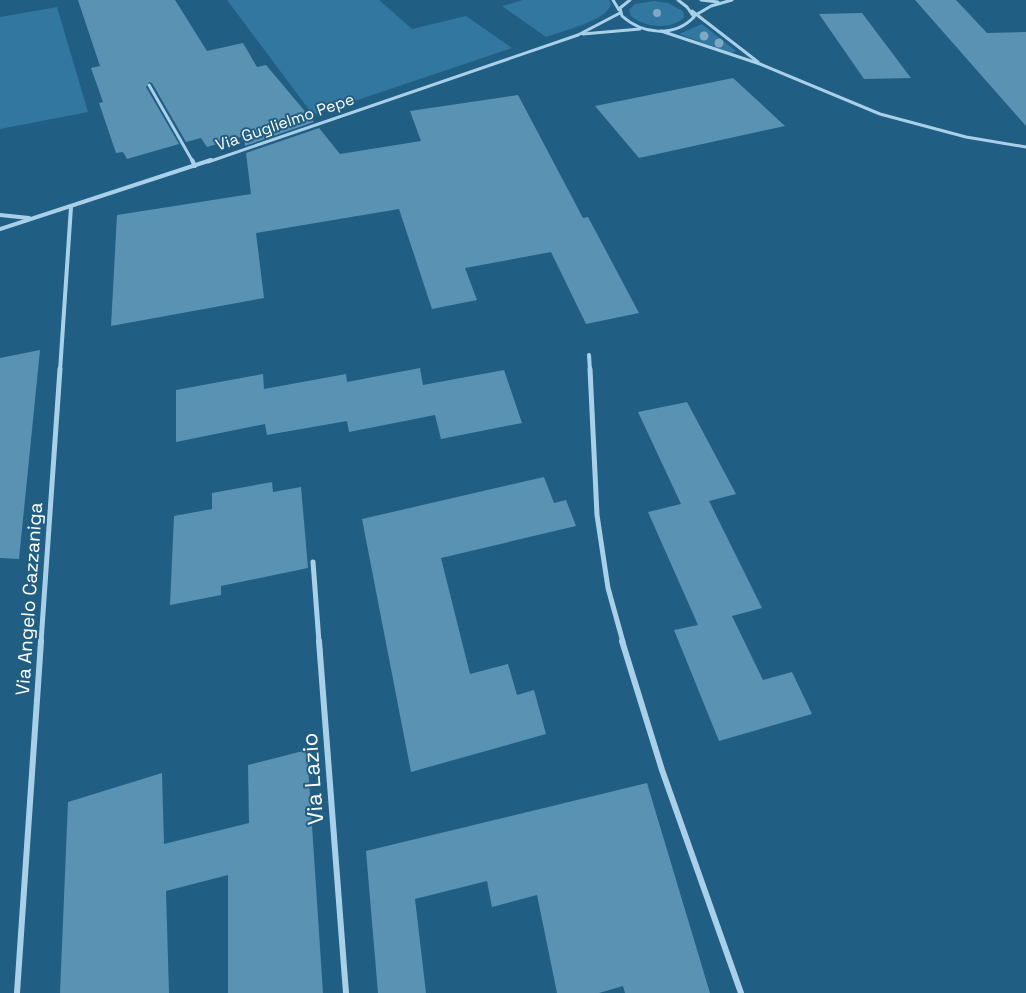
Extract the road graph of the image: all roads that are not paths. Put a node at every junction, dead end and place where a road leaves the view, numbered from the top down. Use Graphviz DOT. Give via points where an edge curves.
graph roads {
  1 [pos="613,0"];
  2 [pos="630,0"];
  3 [pos="678,0"];
  4 [pos="701,0"];
  5 [pos="732,0"];
  6 [pos="684,2"];
  7 [pos="721,2"];
  8 [pos="704,10"];
  9 [pos="620,12"];
  10 [pos="695,15"];
  11 [pos="705,20"];
  12 [pos="643,29"];
  13 [pos="661,31"];
  14 [pos="578,35"];
  15 [pos="760,64"];
  16 [pos="149,85"];
  17 [pos="1026,147"];
  18 [pos="194,166"];
  19 [pos="71,207"];
  20 [pos="0,215"];
  21 [pos="36,218"];
  22 [pos="0,229"];
  23 [pos="589,355"];
  24 [pos="313,562"];
  25 [pos="17,993"];
  26 [pos="346,993"];
  27 [pos="742,993"];
  1 -- 9 [label="street"];
  2 -- 9 [label="street, Via Guglielmo Pepe"];
  3 -- 6 [label="street"];
  4 -- 7 [label="street"];
  5 -- 7 [label="street"];
  6 -- 10 [label="street"];
  7 -- 8 [label="street"];
  8 -- 10 [label="street"];
  8 -- 11 [label="street"];
  9 -- 12 [label="street" via="625,20"];
  9 -- 14 [label="street, Via Guglielmo Pepe"];
  10 -- 11 [label="street"];
  10 -- 13 [label="street" via="683,26"];
  11 -- 15 [label="street"];
  12 -- 13 [label="street, Via Guglielmo Pepe"];
  12 -- 14 [label="street, Via Guglielmo Pepe"];
  13 -- 15 [label="street"];
  14 -- 18 [label="street, Via Guglielmo Pepe"];
  15 -- 17 [label="street" via="880,114 934,130"];
  16 -- 18 [label="street"];
  18 -- 19 [label="street, Via Guglielmo Pepe"];
  19 -- 21 [label="street, Via Guglielmo Pepe"];
  19 -- 25 [label="street, Via Angelo Cazzaniga"];
  20 -- 21 [label="street"];
  21 -- 22 [label="street, Via Guglielmo Pepe"];
  23 -- 27 [label="street" via="597,515 608,588 662,770"];
  24 -- 26 [label="street, Via Lazio"];
}
